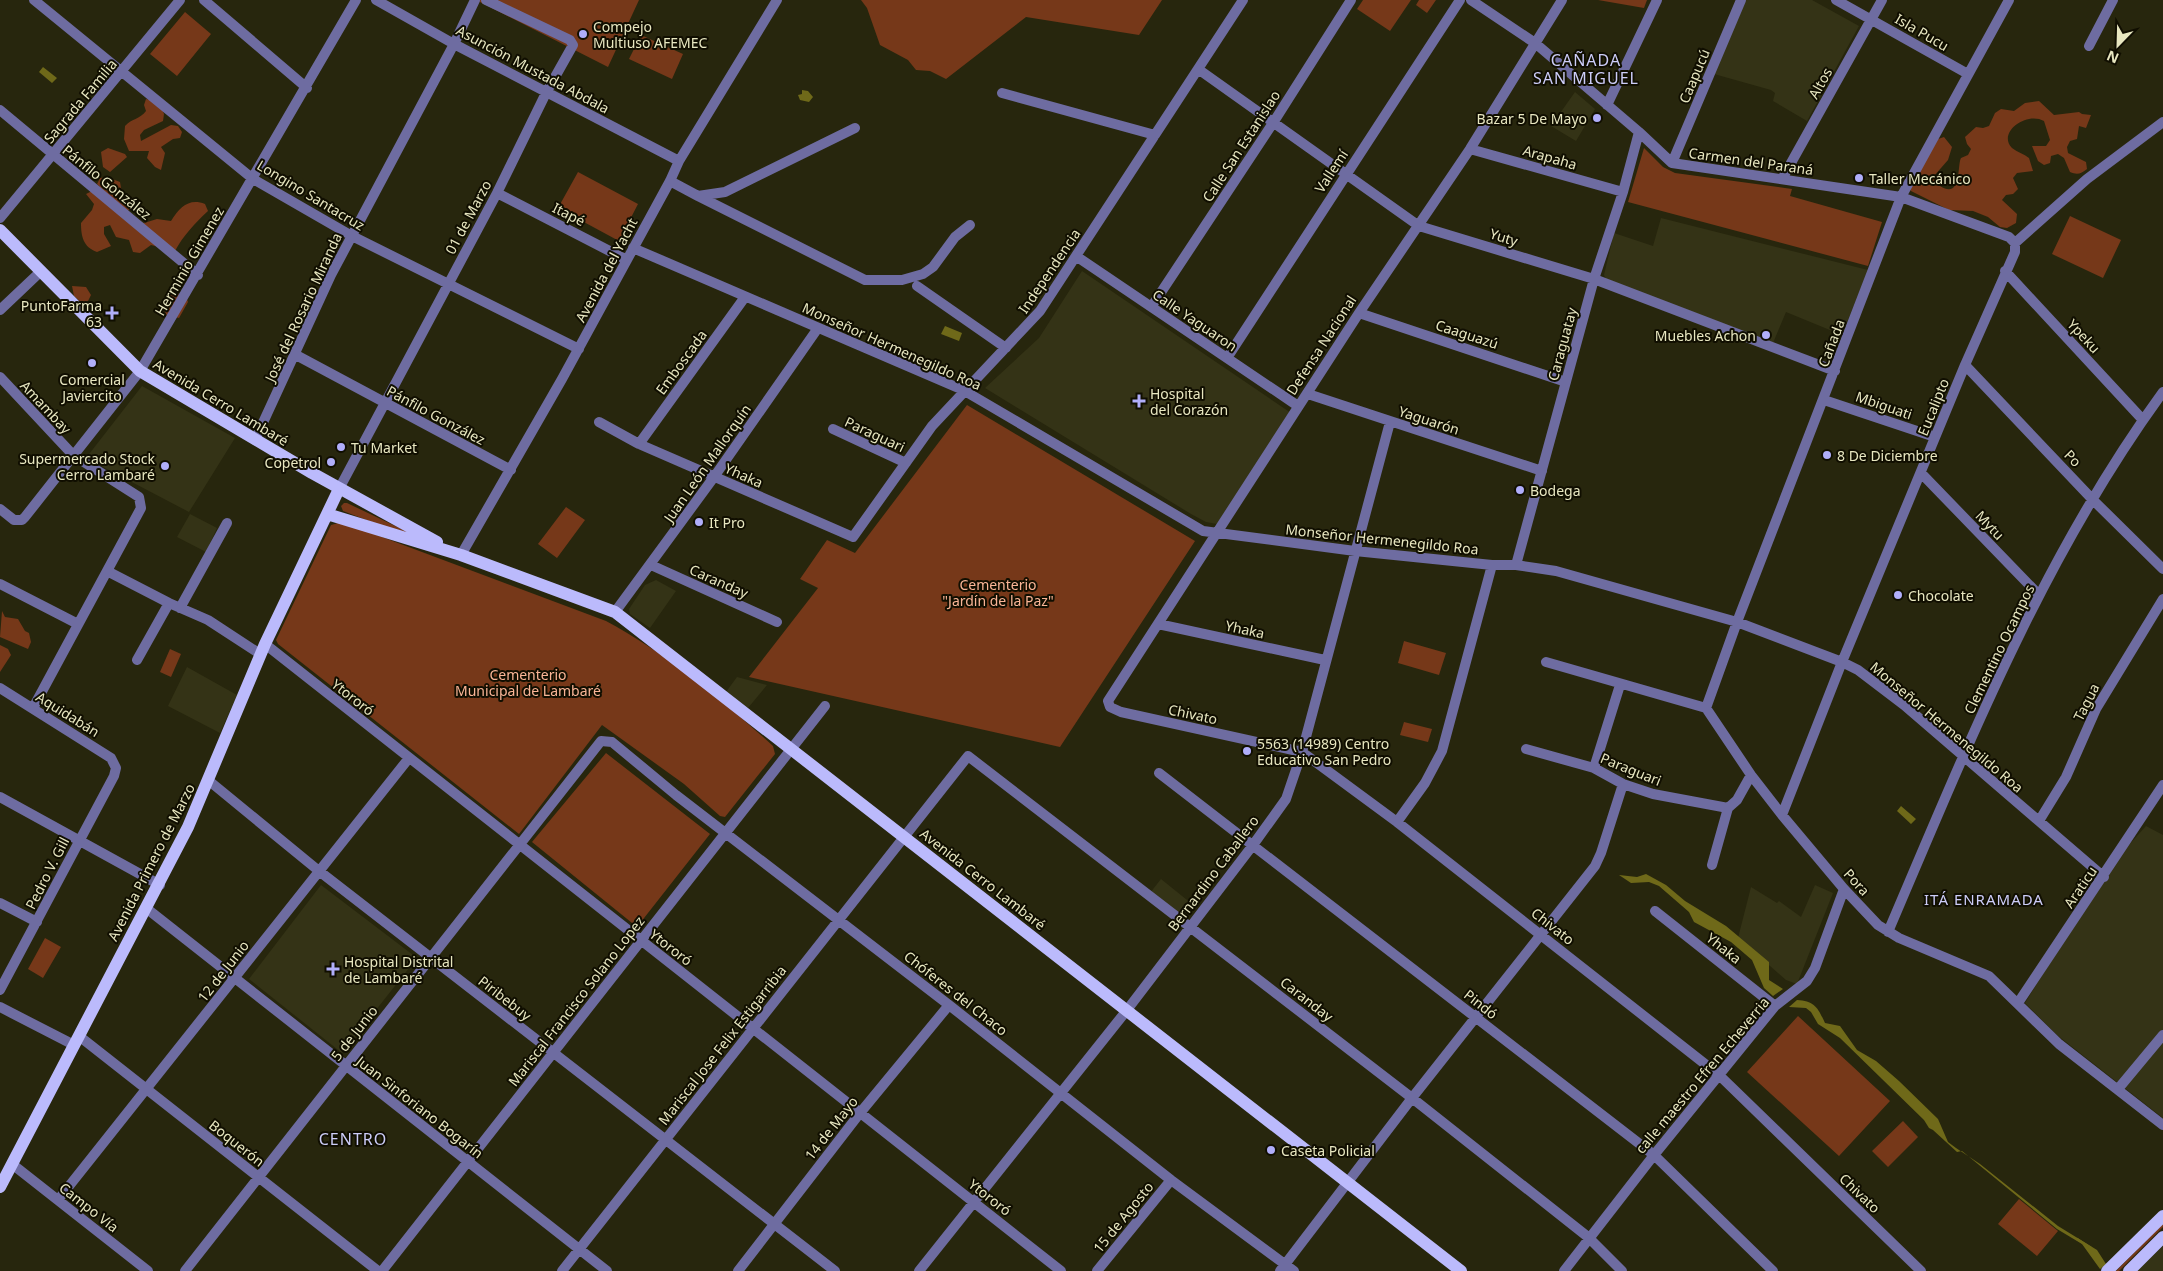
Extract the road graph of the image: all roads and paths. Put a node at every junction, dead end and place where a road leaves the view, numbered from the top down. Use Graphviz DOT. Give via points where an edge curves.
graph roads {
  1 [pos="34,0"];
  2 [pos="180,0"];
  3 [pos="204,0"];
  4 [pos="356,0"];
  5 [pos="376,0"];
  6 [pos="475,0"];
  7 [pos="486,0"];
  8 [pos="777,0"];
  9 [pos="1243,0"];
  10 [pos="1350,0"];
  11 [pos="1460,0"];
  12 [pos="1471,0"];
  13 [pos="1562,0"];
  14 [pos="1657,0"];
  15 [pos="1741,0"];
  16 [pos="1836,0"];
  17 [pos="1882,0"];
  18 [pos="2009,0"];
  19 [pos="2113,0"];
  20 [pos="1871,19"];
  21 [pos="1535,43"];
  22 [pos="454,44"];
  23 [pos="2089,46"];
  24 [pos="1198,69"];
  25 [pos="122,72"];
  26 [pos="1968,74"];
  27 [pos="307,88"];
  28 [pos="546,93"];
  29 [pos="1002,93"];
  30 [pos="1607,105"];
  31 [pos="0,110"];
  32 [pos="2163,122"];
  33 [pos="1274,123"];
  34 [pos="855,128"];
  35 [pos="1640,132"];
  36 [pos="1155,135"];
  37 [pos="1470,149"];
  38 [pos="52,155"];
  39 [pos="678,161"];
  40 [pos="1672,164"];
  41 [pos="1345,174"];
  42 [pos="253,179"];
  43 [pos="1782,179"];
  44 [pos="670,181"];
  45 [pos="1623,192"];
  46 [pos="497,193"];
  47 [pos="698,196"];
  48 [pos="1901,196"];
  49 [pos="0,218"];
  50 [pos="970,225"];
  51 [pos="1419,226"];
  52 [pos="0,230"];
  53 [pos="352,236"];
  54 [pos="2015,243"];
  55 [pos="633,248"];
  56 [pos="1076,256"];
  57 [pos="627,260"];
  58 [pos="2006,271"];
  59 [pos="40,272"];
  60 [pos="198,275"];
  61 [pos="1594,279"];
  62 [pos="449,283"];
  63 [pos="917,286"];
  64 [pos="745,297"];
  65 [pos="1152,306"];
  66 [pos="0,310"];
  67 [pos="1359,313"];
  68 [pos="818,328"];
  69 [pos="1006,348"];
  70 [pos="579,349"];
  71 [pos="296,355"];
  72 [pos="1227,358"];
  73 [pos="1965,365"];
  74 [pos="140,371"];
  75 [pos="1835,371"];
  76 [pos="0,377"];
  77 [pos="1566,382"];
  78 [pos="963,390"];
  79 [pos="2163,392"];
  80 [pos="1308,394"];
  81 [pos="1824,400"];
  82 [pos="385,404"];
  83 [pos="1298,406"];
  84 [pos="2143,420"];
  85 [pos="599,422"];
  86 [pos="1390,422"];
  87 [pos="833,429"];
  88 [pos="1935,437"];
  89 [pos="255,440"];
  90 [pos="639,444"];
  91 [pos="72,455"];
  92 [pos="906,463"];
  93 [pos="510,470"];
  94 [pos="1542,471"];
  95 [pos="1921,473"];
  96 [pos="714,477"];
  97 [pos="339,489"];
  98 [pos="2094,500"];
  99 [pos="0,509"];
  100 [pos="327,514"];
  101 [pos="227,523"];
  102 [pos="1215,533"];
  103 [pos="852,538"];
  104 [pos="1355,550"];
  105 [pos="461,555"];
  106 [pos="651,565"];
  107 [pos="1492,565"];
  108 [pos="1516,565"];
  109 [pos="2163,569"];
  110 [pos="107,571"];
  111 [pos="0,584"];
  112 [pos="2039,595"];
  113 [pos="2163,599"];
  114 [pos="169,603"];
  115 [pos="180,608"];
  116 [pos="615,612"];
  117 [pos="777,622"];
  118 [pos="1737,622"];
  119 [pos="78,624"];
  120 [pos="1158,624"];
  121 [pos="262,649"];
  122 [pos="137,660"];
  123 [pos="1325,660"];
  124 [pos="1546,662"];
  125 [pos="1842,662"];
  126 [pos="1620,685"];
  127 [pos="0,688"];
  128 [pos="825,706"];
  129 [pos="1110,707"];
  130 [pos="33,708"];
  131 [pos="1706,708"];
  132 [pos="601,741"];
  133 [pos="792,749"];
  134 [pos="1526,749"];
  135 [pos="1302,752"];
  136 [pos="968,756"];
  137 [pos="1963,757"];
  138 [pos="409,758"];
  139 [pos="116,768"];
  140 [pos="1594,768"];
  141 [pos="1159,773"];
  142 [pos="1751,775"];
  143 [pos="208,780"];
  144 [pos="1623,784"];
  145 [pos="2163,784"];
  146 [pos="0,797"];
  147 [pos="1728,808"];
  148 [pos="1782,814"];
  149 [pos="2038,821"];
  150 [pos="1397,822"];
  151 [pos="725,833"];
  152 [pos="905,837"];
  153 [pos="79,840"];
  154 [pos="519,845"];
  155 [pos="1253,845"];
  156 [pos="1712,865"];
  157 [pos="319,871"];
  158 [pos="2104,877"];
  159 [pos="160,885"];
  160 [pos="1844,889"];
  161 [pos="0,904"];
  162 [pos="146,908"];
  163 [pos="1655,911"];
  164 [pos="839,920"];
  165 [pos="37,922"];
  166 [pos="1190,926"];
  167 [pos="1888,932"];
  168 [pos="1541,934"];
  169 [pos="641,941"];
  170 [pos="431,957"];
  171 [pos="234,978"];
  172 [pos="0,990"];
  173 [pos="2018,1003"];
  174 [pos="1778,1004"];
  175 [pos="949,1005"];
  176 [pos="0,1007"];
  177 [pos="1127,1010"];
  178 [pos="1476,1017"];
  179 [pos="753,1028"];
  180 [pos="2163,1035"];
  181 [pos="76,1041"];
  182 [pos="553,1052"];
  183 [pos="346,1066"];
  184 [pos="1719,1076"];
  185 [pos="146,1089"];
  186 [pos="2118,1089"];
  187 [pos="1061,1093"];
  188 [pos="1412,1098"];
  189 [pos="860,1113"];
  190 [pos="2163,1125"];
  191 [pos="665,1139"];
  192 [pos="1654,1155"];
  193 [pos="468,1162"];
  194 [pos="12,1164"];
  195 [pos="258,1177"];
  196 [pos="1171,1180"];
  197 [pos="1348,1182"];
  198 [pos="0,1187"];
  199 [pos="58,1200"];
  200 [pos="974,1202"];
  201 [pos="2163,1216"];
  202 [pos="775,1224"];
  203 [pos="1588,1237"];
  204 [pos="2163,1237"];
  205 [pos="579,1250"];
  206 [pos="1282,1268"];
  207 [pos="1918,1270"];
  208 [pos="148,1271"];
  209 [pos="185,1271"];
  210 [pos="378,1271"];
  211 [pos="382,1271"];
  212 [pos="562,1271"];
  213 [pos="607,1271"];
  214 [pos="738,1271"];
  215 [pos="835,1271"];
  216 [pos="919,1271"];
  217 [pos="1061,1271"];
  218 [pos="1097,1271"];
  219 [pos="1294,1271"];
  220 [pos="1461,1271"];
  221 [pos="1564,1271"];
  222 [pos="1622,1271"];
  223 [pos="1773,1271"];
  224 [pos="2107,1271"];
  225 [pos="2129,1271"];
  1 -- 25 [label="street, Longino Santacruz"];
  2 -- 25 [label="street, Sagrada Familia"];
  3 -- 27 [label="street"];
  4 -- 27 [label="street, Herminio Gimenez"];
  5 -- 22 [label="street, Asunción Mustada Abdala"];
  6 -- 22 [label="street, José del Rosario Miranda"];
  7 -- 28 [label="street, 01 de Marzo" via="570,40 573,45"];
  8 -- 39 [label="street, Avenida del Yacht"];
  9 -- 24 [label="street, Independencia"];
  10 -- 33 [label="street, Calle San Estanislao"];
  11 -- 41 [label="street, Vallemí"];
  12 -- 21 [label="street, Carmen del Paraná"];
  13 -- 21 [label="street, Defensa Nacional"];
  14 -- 30 [label="street"];
  15 -- 40 [label="street, Caapucú"];
  16 -- 20 [label="street, Isla Pucu"];
  17 -- 20 [label="street, Altos"];
  18 -- 26 [label="street, Cañada"];
  19 -- 23 [label="street"];
  20 -- 26 [label="street, Isla Pucu"];
  20 -- 43 [label="street, Altos"];
  21 -- 30 [label="street, Carmen del Paraná"];
  21 -- 37 [label="street, Defensa Nacional"];
  22 -- 28 [label="street, Asunción Mustada Abdala"];
  22 -- 53 [label="street, José del Rosario Miranda"];
  24 -- 33 [label="street, Yuty"];
  24 -- 36 [label="street, Independencia"];
  25 -- 38 [label="street, Sagrada Familia"];
  25 -- 42 [label="street, Longino Santacruz"];
  26 -- 48 [label="street, Cañada"];
  27 -- 42 [label="street, Herminio Gimenez"];
  28 -- 39 [label="street, Asunción Mustada Abdala"];
  28 -- 46 [label="street, 01 de Marzo"];
  29 -- 36 [label="street"];
  30 -- 35 [label="street, Carmen del Paraná"];
  31 -- 38 [label="street, Pánfilo González"];
  32 -- 54 [label="street" via="2087,179"];
  33 -- 41 [label="street, Yuty"];
  33 -- 65 [label="street, Calle San Estanislao"];
  34 -- 47 [label="street" via="725,192"];
  35 -- 40 [label="street, Carmen del Paraná"];
  35 -- 45 [label="street, Caraguatay"];
  36 -- 56 [label="street, Independencia"];
  37 -- 45 [label="street, Arapaha"];
  37 -- 51 [label="street, Defensa Nacional"];
  38 -- 49 [label="street, Sagrada Familia"];
  38 -- 60 [label="street, Pánfilo González"];
  39 -- 44 [label="street, Avenida del Yacht"];
  40 -- 43 [label="street, Carmen del Paraná"];
  41 -- 51 [label="street, Yuty"];
  41 -- 72 [label="street, Vallemí"];
  42 -- 53 [label="street, Longino Santacruz"];
  42 -- 60 [label="street, Herminio Gimenez"];
  43 -- 48 [label="street, Carmen del Paraná"];
  44 -- 47 [label="street"];
  44 -- 55 [label="street, Avenida del Yacht"];
  45 -- 61 [label="street, Caraguatay"];
  46 -- 57 [label="street, Itapé"];
  46 -- 62 [label="street, 01 de Marzo"];
  47 -- 50 [label="street" via="865,280 902,280 923,274 933,267 955,237"];
  48 -- 54 [label="street, Carmen del Paraná" via="2009,237"];
  48 -- 75 [label="street, Cañada"];
  51 -- 61 [label="street, Yuty"];
  51 -- 67 [label="street, Defensa Nacional"];
  52 -- 59 [label="main road, Avenida Cerro Lambaré"];
  53 -- 62 [label="street, Longino Santacruz"];
  53 -- 71 [label="street, José del Rosario Miranda"];
  54 -- 58 [label="street, Eucalipto"];
  55 -- 57 [label="street, Avenida del Yacht"];
  55 -- 64 [label="street, Monseñor Hermenegildo Roa"];
  56 -- 65 [label="street, Calle Yaguaron"];
  56 -- 69 [label="street, Independencia" via="1040,311"];
  57 -- 70 [label="street, Avenida del Yacht"];
  58 -- 73 [label="street, Eucalipto"];
  58 -- 84 [label="street, Ypeku"];
  59 -- 66 [label="street"];
  59 -- 74 [label="main road, Avenida Cerro Lambaré"];
  60 -- 74 [label="street, Herminio Gimenez"];
  61 -- 75 [label="street, Yuty"];
  61 -- 77 [label="street, Caraguatay"];
  62 -- 70 [label="street, Longino Santacruz"];
  62 -- 82 [label="street, 01 de Marzo"];
  63 -- 69 [label="street"];
  64 -- 68 [label="street, Monseñor Hermenegildo Roa"];
  64 -- 90 [label="street, Emboscada"];
  65 -- 72 [label="street, Calle Yaguaron"];
  67 -- 77 [label="street, Caaguazú"];
  67 -- 80 [label="street, Defensa Nacional"];
  68 -- 78 [label="street, Monseñor Hermenegildo Roa"];
  68 -- 96 [label="street, Juan León Mallorquín"];
  69 -- 78 [label="street, Independencia"];
  70 -- 93 [label="street, Avenida del Yacht"];
  71 -- 82 [label="street, Pánfilo González"];
  71 -- 89 [label="street, José del Rosario Miranda"];
  72 -- 83 [label="street, Calle Yaguaron"];
  73 -- 88 [label="street, Eucalipto"];
  73 -- 98 [label="street, Po"];
  74 -- 89 [label="main road, Avenida Cerro Lambaré"];
  74 -- 91 [label="street, Herminio Gimenez"];
  75 -- 81 [label="street, Cañada"];
  76 -- 91 [label="street, Amambay"];
  77 -- 94 [label="street, Caraguatay"];
  78 -- 92 [label="street, Independencia"];
  78 -- 102 [label="street, Monseñor Hermenegildo Roa" via="1184,522"];
  79 -- 84 [label="street, Clementino Ocampos"];
  80 -- 83 [label="street, Defensa Nacional"];
  80 -- 86 [label="street, Yaguarón"];
  81 -- 88 [label="street, Mbiguati"];
  81 -- 118 [label="street, Cañada"];
  82 -- 93 [label="street, Pánfilo González"];
  82 -- 97 [label="street, 01 de Marzo"];
  83 -- 102 [label="street, Defensa Nacional"];
  84 -- 98 [label="street, Clementino Ocampos"];
  85 -- 90 [label="street, Yhaka"];
  86 -- 94 [label="street, Yaguarón"];
  86 -- 104 [label="street, Bernardino Caballero"];
  87 -- 92 [label="street, Paraguari"];
  88 -- 95 [label="street, Eucalipto"];
  89 -- 97 [label="main road, Avenida Cerro Lambaré"];
  90 -- 96 [label="street, Yhaka"];
  91 -- 99 [label="street, Herminio Gimenez" via="22,520 14,520"];
  91 -- 110 [label="street, Amambay" via="142,502"];
  92 -- 103 [label="street, Independencia"];
  93 -- 105 [label="street, Avenida del Yacht"];
  94 -- 108 [label="street, Caraguatay"];
  95 -- 112 [label="street, Mytu"];
  95 -- 125 [label="street, Eucalipto"];
  96 -- 103 [label="street, Yhaka"];
  96 -- 106 [label="street, Juan León Mallorquín"];
  97 -- 100 [label="main road, Avenida Primero de Marzo"];
  97 -- 105 [label="main road, Avenida Cerro Lambaré"];
  98 -- 109 [label="street, Po"];
  98 -- 112 [label="street, Clementino Ocampos"];
  100 -- 105 [label="main road, Avenida Cerro Lambaré"];
  100 -- 121 [label="main road, Avenida Primero de Marzo"];
  101 -- 115 [label="street"];
  102 -- 104 [label="street, Monseñor Hermenegildo Roa"];
  102 -- 120 [label="street, Defensa Nacional"];
  104 -- 107 [label="street, Monseñor Hermenegildo Roa"];
  104 -- 123 [label="street, Bernardino Caballero"];
  105 -- 116 [label="main road, Avenida Cerro Lambaré"];
  106 -- 116 [label="street, Juan León Mallorquín"];
  106 -- 117 [label="street, Caranday"];
  107 -- 108 [label="street, Monseñor Hermenegildo Roa"];
  107 -- 150 [label="street" via="1442,751 1425,783"];
  108 -- 118 [label="street, Monseñor Hermenegildo Roa" via="1556,571"];
  110 -- 114 [label="street, Ytororó"];
  110 -- 119 [label="street"];
  111 -- 119 [label="street"];
  112 -- 137 [label="street, Clementino Ocampos"];
  113 -- 149 [label="street, Tagua" via="2096,709 2066,777"];
  114 -- 115 [label="street, Ytororó"];
  114 -- 122 [label="street"];
  115 -- 121 [label="street, Ytororó"];
  116 -- 133 [label="main road, Avenida Cerro Lambaré"];
  118 -- 125 [label="street, Monseñor Hermenegildo Roa"];
  118 -- 131 [label="street, Cañada"];
  119 -- 130 [label="street"];
  120 -- 123 [label="street, Yhaka"];
  120 -- 129 [label="street, Defensa Nacional" via="1110,695"];
  121 -- 138 [label="street, Ytororó"];
  121 -- 143 [label="main road, Avenida Primero de Marzo"];
  123 -- 135 [label="street, Bernardino Caballero"];
  124 -- 126 [label="street"];
  125 -- 137 [label="street, Monseñor Hermenegildo Roa" via="1858,670 1904,705"];
  125 -- 148 [label="street, Eucalipto"];
  126 -- 131 [label="street"];
  126 -- 140 [label="street"];
  127 -- 130 [label="street, Aquidabán"];
  128 -- 133 [label="street, Mariscal Francisco Solano Lopez"];
  129 -- 135 [label="street, Chivato"];
  130 -- 139 [label="street, Aquidabán" via="111,758"];
  131 -- 142 [label="street, Pora"];
  132 -- 151 [label="street, Chóferes del Chaco" via="612,742"];
  132 -- 154 [label="street, 5 de Junio"];
  133 -- 151 [label="street, Mariscal Francisco Solano Lopez"];
  133 -- 152 [label="main road, Avenida Cerro Lambaré"];
  134 -- 140 [label="street, Paraguari"];
  135 -- 150 [label="street, Chivato"];
  135 -- 155 [label="street, Bernardino Caballero" via="1286,799"];
  136 -- 152 [label="street, Mariscal Jose Felix Estigarribia"];
  136 -- 166 [label="street, Caranday"];
  137 -- 149 [label="street, Monseñor Hermenegildo Roa"];
  137 -- 167 [label="street, Clementino Ocampos"];
  138 -- 154 [label="street, Ytororó"];
  138 -- 157 [label="street, 12 de Junio"];
  139 -- 153 [label="street, Pedro V. Gill"];
  140 -- 144 [label="street, Paraguari"];
  141 -- 155 [label="street, Pindó"];
  142 -- 147 [label="street" via="1737,800"];
  142 -- 148 [label="street, Pora"];
  143 -- 157 [label="street, Piribebuy"];
  143 -- 159 [label="main road, Avenida Primero de Marzo"];
  144 -- 147 [label="street, Paraguari" via="1653,794"];
  144 -- 168 [label="street" via="1595,866"];
  145 -- 158 [label="street, Araticu"];
  146 -- 153 [label="street"];
  147 -- 156 [label="street"];
  148 -- 160 [label="street, Pora"];
  149 -- 158 [label="street, Monseñor Hermenegildo Roa"];
  150 -- 168 [label="street, Chivato"];
  151 -- 164 [label="street, Chóferes del Chaco"];
  151 -- 169 [label="street, Mariscal Francisco Solano Lopez"];
  152 -- 164 [label="street, Mariscal Jose Felix Estigarribia"];
  152 -- 177 [label="main road, Avenida Cerro Lambaré"];
  153 -- 159 [label="street"];
  153 -- 165 [label="street, Pedro V. Gill"];
  154 -- 169 [label="street, Ytororó"];
  154 -- 170 [label="street, 5 de Junio"];
  155 -- 166 [label="street, Bernardino Caballero"];
  155 -- 178 [label="street, Pindó"];
  157 -- 170 [label="street, Piribebuy"];
  157 -- 171 [label="street, 12 de Junio"];
  158 -- 173 [label="street, Araticu"];
  159 -- 162 [label="main road, Avenida Primero de Marzo"];
  160 -- 167 [label="street, Pora"];
  160 -- 174 [label="street, calle maestro Efren Echeverria" via="1808,981"];
  161 -- 165 [label="street"];
  162 -- 171 [label="street, Juan Sinforiano Bogarín"];
  162 -- 181 [label="main road, Avenida Primero de Marzo"];
  163 -- 174 [label="street, Yhaka"];
  164 -- 175 [label="street, Chóferes del Chaco"];
  164 -- 179 [label="street, Mariscal Jose Felix Estigarribia"];
  165 -- 172 [label="street, Pedro V. Gill"];
  166 -- 177 [label="street, Bernardino Caballero"];
  166 -- 188 [label="street, Caranday"];
  167 -- 173 [label="street, Pora" via="1989,976"];
  168 -- 178 [label="street"];
  168 -- 184 [label="street, Chivato"];
  169 -- 179 [label="street, Ytororó"];
  169 -- 182 [label="street, Mariscal Francisco Solano Lopez"];
  170 -- 182 [label="street, Piribebuy"];
  170 -- 183 [label="street, 5 de Junio"];
  171 -- 183 [label="street, Juan Sinforiano Bogarín"];
  171 -- 185 [label="street, 12 de Junio"];
  173 -- 186 [label="street, Pora" via="2059,1044"];
  174 -- 184 [label="street, calle maestro Efren Echeverria"];
  175 -- 187 [label="street, Chóferes del Chaco"];
  175 -- 189 [label="street, 14 de Mayo"];
  176 -- 181 [label="street, Boquerón"];
  177 -- 187 [label="street, Bernardino Caballero"];
  177 -- 197 [label="main road, Avenida Cerro Lambaré"];
  178 -- 188 [label="street"];
  178 -- 192 [label="street, Pindó"];
  179 -- 189 [label="street, Ytororó"];
  179 -- 191 [label="street, Mariscal Jose Felix Estigarribia"];
  180 -- 186 [label="street"];
  181 -- 185 [label="street, Boquerón"];
  181 -- 194 [label="main road, Avenida Primero de Marzo"];
  182 -- 191 [label="street, Piribebuy"];
  182 -- 193 [label="street, Mariscal Francisco Solano Lopez"];
  183 -- 193 [label="street, Juan Sinforiano Bogarín"];
  183 -- 195 [label="street, 5 de Junio"];
  184 -- 192 [label="street, calle maestro Efren Echeverria"];
  184 -- 207 [label="street, Chivato"];
  185 -- 195 [label="street, Boquerón"];
  185 -- 199 [label="street, 12 de Junio"];
  186 -- 190 [label="street, Pora"];
  187 -- 196 [label="street, Chóferes del Chaco"];
  187 -- 200 [label="street, Bernardino Caballero"];
  188 -- 197 [label="street"];
  188 -- 203 [label="street, Caranday"];
  189 -- 200 [label="street, Ytororó"];
  189 -- 202 [label="street, 14 de Mayo"];
  191 -- 202 [label="street, Piribebuy"];
  191 -- 205 [label="street, Mariscal Jose Felix Estigarribia"];
  192 -- 203 [label="street, calle maestro Efren Echeverria"];
  192 -- 223 [label="street, Pindó"];
  193 -- 205 [label="street, Juan Sinforiano Bogarín"];
  193 -- 211 [label="street, Mariscal Francisco Solano Lopez"];
  194 -- 198 [label="main road, Avenida Primero de Marzo"];
  194 -- 199 [label="street, Campo Vía"];
  195 -- 209 [label="street, 5 de Junio"];
  195 -- 210 [label="street, Boquerón"];
  196 -- 206 [label="street, Chóferes del Chaco"];
  196 -- 218 [label="street, 15 de Agosto"];
  197 -- 206 [label="street"];
  197 -- 220 [label="main road, Avenida Cerro Lambaré"];
  199 -- 208 [label="street, Campo Vía"];
  200 -- 216 [label="street, Bernardino Caballero"];
  200 -- 217 [label="street, Ytororó"];
  201 -- 224 [label="main road"];
  202 -- 214 [label="street, 14 de Mayo"];
  202 -- 215 [label="street, Piribebuy"];
  203 -- 221 [label="street, calle maestro Efren Echeverria"];
  203 -- 222 [label="street, Caranday"];
  204 -- 225 [label="main road"];
  205 -- 212 [label="street, Mariscal Jose Felix Estigarribia"];
  205 -- 213 [label="street, Juan Sinforiano Bogarín"];
  206 -- 219 [label="street, Chóferes del Chaco"];
}
